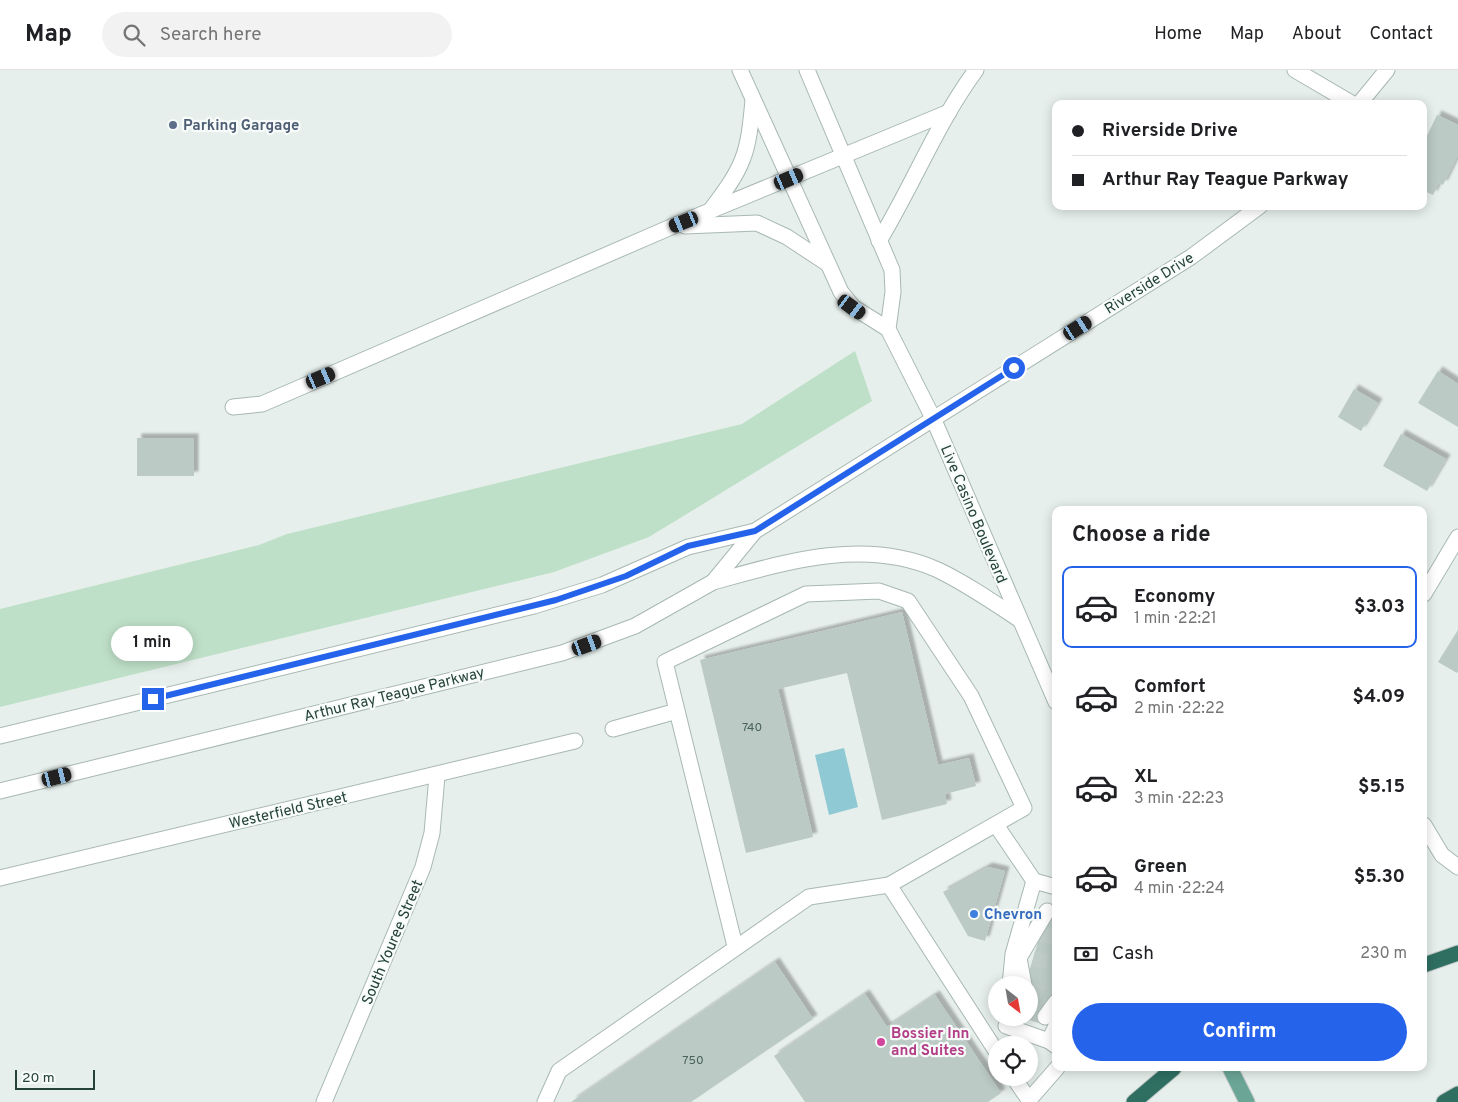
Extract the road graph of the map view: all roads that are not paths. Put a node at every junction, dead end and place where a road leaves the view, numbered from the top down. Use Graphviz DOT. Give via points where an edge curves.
graph roads {
  1 [pos="740,70"];
  2 [pos="807,70"];
  3 [pos="976,70"];
  4 [pos="1295,70"];
  5 [pos="1387,70"];
  6 [pos="753,99"];
  7 [pos="1346,100"];
  8 [pos="1362,100"];
  9 [pos="950,112"];
  10 [pos="844,156"];
  11 [pos="789,179"];
  12 [pos="1255,210"];
  13 [pos="709,212"];
  14 [pos="671,227"];
  15 [pos="879,241"];
  16 [pos="828,264"];
  17 [pos="888,329"];
  18 [pos="233,407"];
  19 [pos="933,418"];
  20 [pos="755,531"];
  21 [pos="1458,537"];
  22 [pos="713,582"];
  23 [pos="1427,589"];
  24 [pos="1020,620"];
  25 [pos="1052,693"];
  26 [pos="677,711"];
  27 [pos="613,729"];
  28 [pos="0,736"];
  29 [pos="575,741"];
  30 [pos="437,776"];
  31 [pos="0,791"];
  32 [pos="996,825"];
  33 [pos="1427,830"];
  34 [pos="1458,867"];
  35 [pos="0,878"];
  36 [pos="1034,880"];
  37 [pos="889,885"];
  38 [pos="1052,886"];
  39 [pos="1047,911"];
  40 [pos="1040,934"];
  41 [pos="736,946"];
  42 [pos="1458,953"];
  43 [pos="1021,957"];
  44 [pos="1427,964"];
  45 [pos="1014,976"];
  46 [pos="1019,976"];
  47 [pos="1023,976"];
  48 [pos="1015,1026"];
  49 [pos="988,1039"];
  50 [pos="1052,1044"];
  51 [pos="1054,1071"];
  52 [pos="1170,1071"];
  53 [pos="1232,1071"];
  54 [pos="1019,1086"];
  55 [pos="1458,1094"];
  56 [pos="1028,1101"];
  57 [pos="324,1102"];
  58 [pos="545,1102"];
  59 [pos="1134,1102"];
  60 [pos="1247,1102"];
  61 [pos="1444,1102"];
  1 -- 6 [label="street"];
  2 -- 10 [label="street"];
  3 -- 9 [label="street"];
  4 -- 7 [label="street"];
  5 -- 8 [label="street"];
  6 -- 11 [label="street"];
  6 -- 13 [label="street" via="748,144 742,163"];
  9 -- 10 [label="street"];
  9 -- 15 [label="street"];
  10 -- 11 [label="street"];
  10 -- 15 [label="street"];
  11 -- 13 [label="street"];
  11 -- 16 [label="street"];
  12 -- 19 [label="street, Riverside Drive" via="1191,257"];
  13 -- 14 [label="street"];
  14 -- 16 [label="street" via="757,223 787,236"];
  14 -- 18 [label="street" via="262,404"];
  15 -- 17 [label="street" via="892,270"];
  16 -- 17 [label="street" via="852,307"];
  17 -- 19 [label="street, Live Casino Boulevard"];
  19 -- 20 [label="street, Arthur Ray Teague Parkway"];
  19 -- 24 [label="street, Live Casino Boulevard"];
  20 -- 22 [label="street, Arthur Ray Teague Parkway"];
  20 -- 28 [label="street, Arthur Ray Teague Parkway" via="688,546 618,579 556,600"];
  21 -- 23 [label="street"];
  22 -- 24 [label="street" via="808,557 879,556 936,569"];
  22 -- 31 [label="street, Arthur Ray Teague Parkway" via="635,626 562,652"];
  24 -- 25 [label="street, Live Casino Boulevard"];
  26 -- 27 [label="street"];
  26 -- 32 [label="street" via="665,662 806,594 879,591 908,601 971,696 1024,808"];
  26 -- 41 [label="street"];
  29 -- 30 [label="street, Westerfield Street"];
  30 -- 35 [label="street, Westerfield Street"];
  30 -- 57 [label="street, South Youree Street" via="432,833 423,867"];
  32 -- 36 [label="street"];
  32 -- 37 [label="street"];
  33 -- 34 [label="street" via="1442,855"];
  36 -- 38 [label="street"];
  36 -- 43 [label="street"];
  37 -- 41 [label="street" via="809,897"];
  37 -- 49 [label="street"];
  39 -- 43 [label="street"];
  40 -- 43 [label="street"];
  41 -- 58 [label="street" via="560,1070"];
  42 -- 44 [label="highway"];
  43 -- 45 [label="street"];
  43 -- 46 [label="street"];
  43 -- 47 [label="street"];
  48 -- 50 [label="street"];
  51 -- 56 [label="street"];
  52 -- 59 [label="highway"];
  53 -- 60 [label="main road"];
  54 -- 56 [label="street"];
  55 -- 61 [label="highway"];
}
